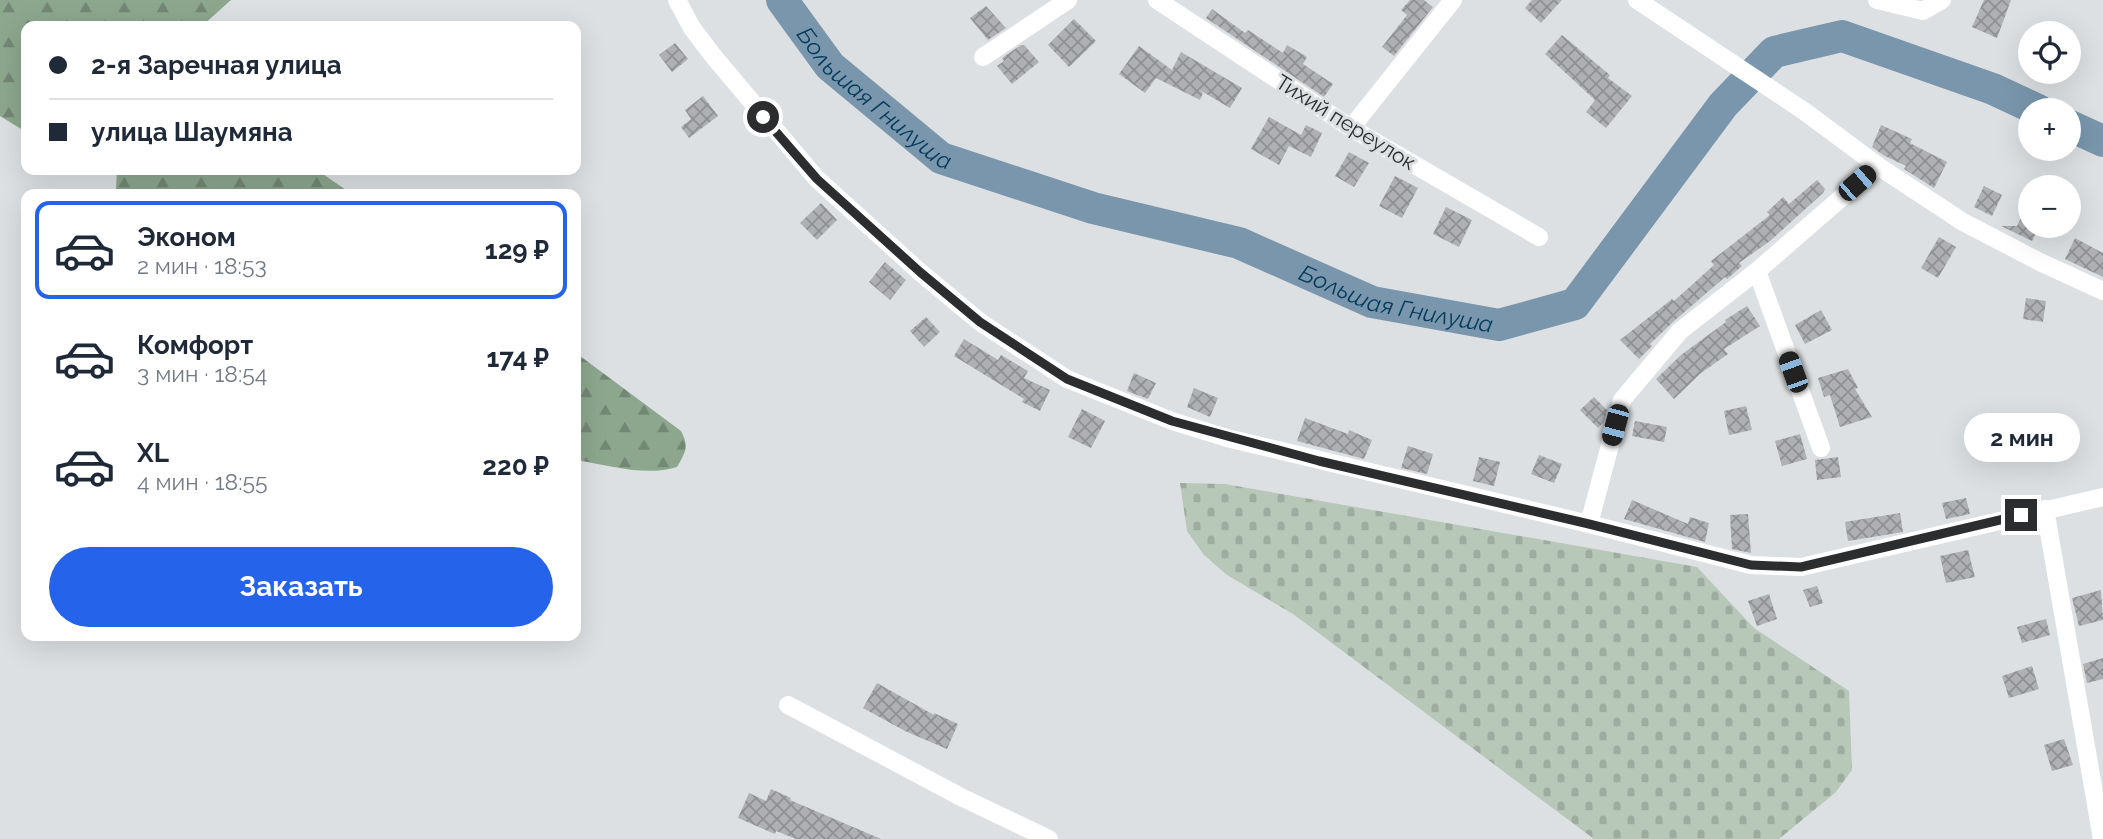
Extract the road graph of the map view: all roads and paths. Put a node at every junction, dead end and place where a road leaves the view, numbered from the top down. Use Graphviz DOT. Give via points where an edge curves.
graph roads {
  1 [pos="677,0"];
  2 [pos="1068,0"];
  3 [pos="1157,0"];
  4 [pos="1453,0"];
  5 [pos="1637,0"];
  6 [pos="1877,0"];
  7 [pos="1942,0"];
  8 [pos="983,57"];
  9 [pos="1351,128"];
  10 [pos="1878,166"];
  11 [pos="1539,237"];
  12 [pos="1757,271"];
  13 [pos="2103,291"];
  14 [pos="1821,448"];
  15 [pos="2103,497"];
  16 [pos="2045,509"];
  17 [pos="1589,524"];
  18 [pos="788,705"];
  19 [pos="1049,839"];
  20 [pos="2102,839"];
  1 -- 17 [label="street" via="714,57 817,179 980,322 1067,379 1227,438"];
  2 -- 8 [label="street"];
  3 -- 9 [label="street, Тихий переулок"];
  4 -- 9 [label="street"];
  5 -- 10 [label="street"];
  6 -- 7 [label="street" via="1923,11"];
  9 -- 11 [label="street, Тихий переулок"];
  10 -- 12 [label="street"];
  10 -- 13 [label="street" via="1963,222"];
  12 -- 14 [label="street"];
  12 -- 17 [label="street" via="1680,331 1622,400"];
  15 -- 16 [label="street"];
  16 -- 17 [label="street" via="1801,567 1751,565"];
  16 -- 20 [label="street"];
  18 -- 19 [label="street"];
}
